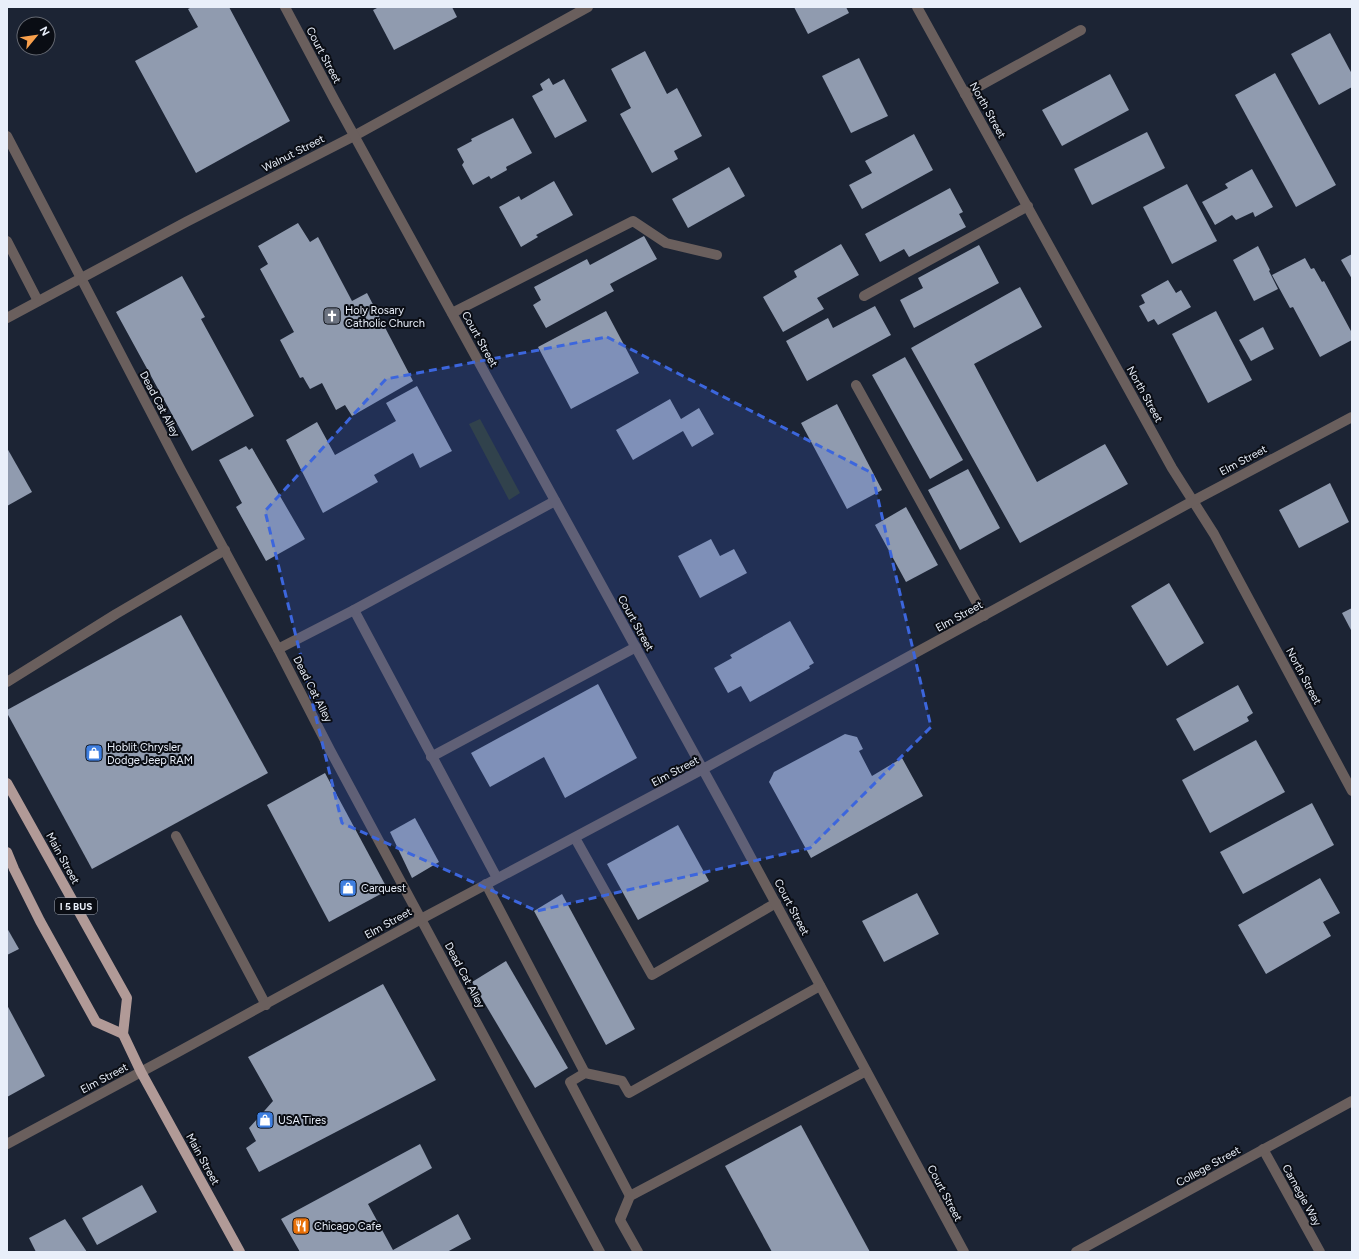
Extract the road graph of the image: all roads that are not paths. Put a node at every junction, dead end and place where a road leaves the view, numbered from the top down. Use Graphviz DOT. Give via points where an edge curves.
graph roads {
  1 [pos="285,7"];
  2 [pos="588,7"];
  3 [pos="918,7"];
  4 [pos="1081,30"];
  5 [pos="966,94"];
  6 [pos="7,136"];
  7 [pos="354,136"];
  8 [pos="1028,206"];
  9 [pos="7,241"];
  10 [pos="717,255"];
  11 [pos="80,278"];
  12 [pos="864,296"];
  13 [pos="38,300"];
  14 [pos="452,313"];
  15 [pos="7,318"];
  16 [pos="856,385"];
  17 [pos="1352,417"];
  18 [pos="555,500"];
  19 [pos="1193,501"];
  20 [pos="225,550"];
  21 [pos="354,610"];
  22 [pos="984,616"];
  23 [pos="636,647"];
  24 [pos="278,649"];
  25 [pos="7,682"];
  26 [pos="431,757"];
  27 [pos="703,769"];
  28 [pos="7,783"];
  29 [pos="1352,791"];
  30 [pos="176,836"];
  31 [pos="575,838"];
  32 [pos="7,852"];
  33 [pos="497,878"];
  34 [pos="486,884"];
  35 [pos="776,903"];
  36 [pos="421,919"];
  37 [pos="820,986"];
  38 [pos="266,1005"];
  39 [pos="123,1034"];
  40 [pos="866,1071"];
  41 [pos="141,1072"];
  42 [pos="585,1073"];
  43 [pos="1352,1101"];
  44 [pos="7,1144"];
  45 [pos="1263,1149"];
  46 [pos="630,1196"];
  47 [pos="240,1252"];
  48 [pos="600,1252"];
  49 [pos="638,1252"];
  50 [pos="964,1252"];
  51 [pos="1076,1252"];
  52 [pos="1320,1252"];
  1 -- 7 [label="street, Court Street"];
  2 -- 7 [label="street, Walnut Street"];
  3 -- 5 [label="street, North Street"];
  4 -- 5 [label="street"];
  5 -- 8 [label="street, North Street"];
  6 -- 11 [label="street, Dead Cat Alley"];
  7 -- 11 [label="street, Walnut Street"];
  7 -- 14 [label="street, Court Street"];
  8 -- 12 [label="street"];
  8 -- 19 [label="street, North Street" via="1172,468"];
  9 -- 13 [label="street"];
  10 -- 14 [label="street" via="666,243 633,221"];
  11 -- 13 [label="street, Walnut Street"];
  11 -- 20 [label="street, Dead Cat Alley"];
  13 -- 15 [label="street, Walnut Street"];
  14 -- 18 [label="street, Court Street"];
  16 -- 22 [label="street"];
  17 -- 19 [label="street, Elm Street"];
  18 -- 21 [label="street"];
  18 -- 23 [label="street, Court Street"];
  19 -- 22 [label="street, Elm Street"];
  19 -- 29 [label="street, North Street" via="1214,534"];
  20 -- 24 [label="street, Dead Cat Alley"];
  20 -- 25 [label="street"];
  21 -- 24 [label="street"];
  21 -- 26 [label="street"];
  22 -- 27 [label="street, Elm Street"];
  23 -- 26 [label="street"];
  23 -- 27 [label="street, Court Street"];
  24 -- 36 [label="street, Dead Cat Alley"];
  26 -- 33 [label="street"];
  27 -- 31 [label="street, Elm Street"];
  27 -- 35 [label="street, Court Street"];
  28 -- 39 [label="main road, Main Street / I 5 BUS" via="128,998"];
  30 -- 38 [label="street"];
  31 -- 33 [label="street, Elm Street"];
  31 -- 35 [label="street" via="652,975"];
  32 -- 39 [label="main road, I 5 BUS" via="40,921 96,1022"];
  33 -- 34 [label="street, Elm Street"];
  34 -- 36 [label="street, Elm Street"];
  34 -- 42 [label="street"];
  35 -- 37 [label="street, Court Street"];
  36 -- 38 [label="street, Elm Street"];
  36 -- 48 [label="street, Dead Cat Alley"];
  37 -- 40 [label="street, Court Street"];
  37 -- 42 [label="street" via="628,1093 622,1081"];
  38 -- 41 [label="street, Elm Street"];
  39 -- 41 [label="main road, Main Street"];
  40 -- 46 [label="street"];
  40 -- 50 [label="street, Court Street"];
  41 -- 44 [label="street, Elm Street"];
  41 -- 47 [label="main road, Main Street"];
  42 -- 46 [label="street" via="570,1082"];
  43 -- 45 [label="street, College Street"];
  45 -- 51 [label="street, College Street"];
  45 -- 52 [label="street, Carnegie Way"];
  46 -- 49 [label="street" via="620,1220"];
}
